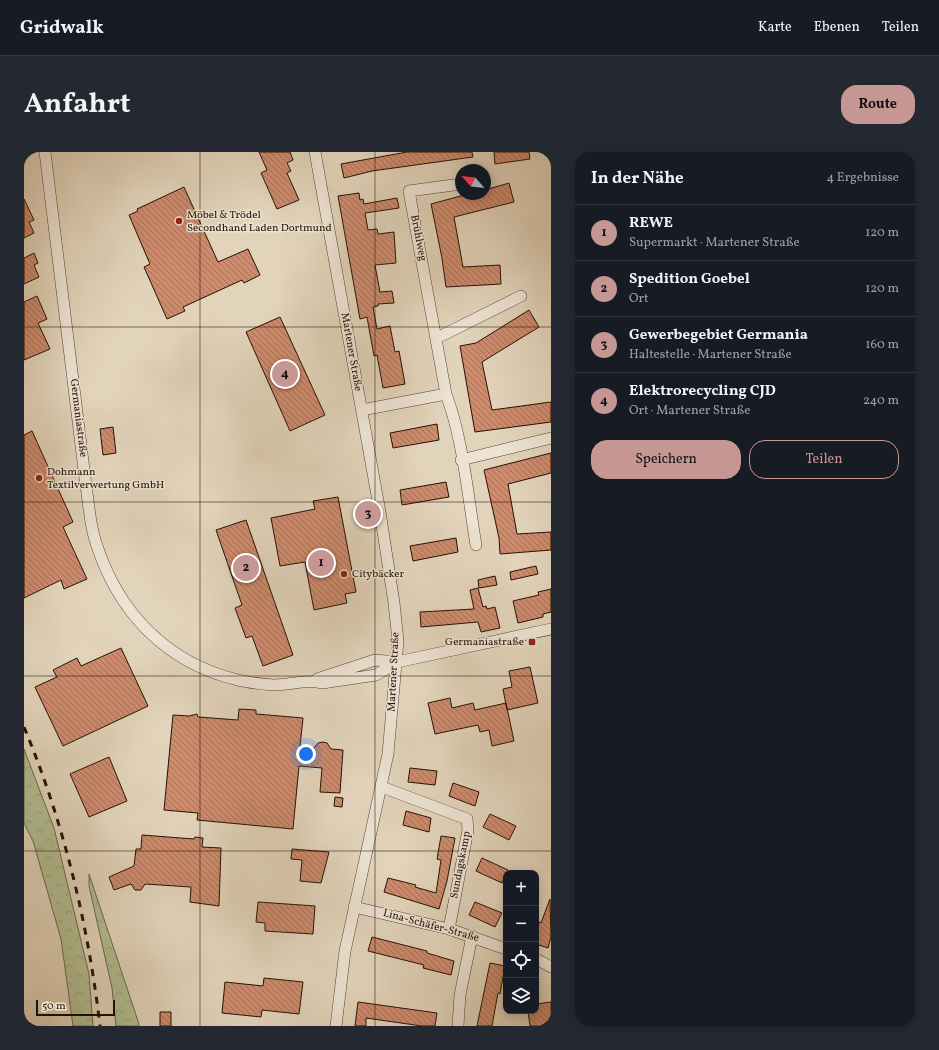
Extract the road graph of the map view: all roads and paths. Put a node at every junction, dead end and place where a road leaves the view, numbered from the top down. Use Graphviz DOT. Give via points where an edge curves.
graph roads {
  1 [pos="45,152"];
  2 [pos="316,152"];
  3 [pos="455,185"];
  4 [pos="521,296"];
  5 [pos="437,338"];
  6 [pos="446,394"];
  7 [pos="362,410"];
  8 [pos="551,438"];
  9 [pos="461,460"];
  10 [pos="476,545"];
  11 [pos="551,629"];
  12 [pos="397,662"];
  13 [pos="382,787"];
  14 [pos="354,907"];
  15 [pos="449,929"];
  16 [pos="472,936"];
  17 [pos="503,947"];
  18 [pos="539,961"];
  19 [pos="551,967"];
  20 [pos="336,1026"];
  21 [pos="458,1026"];
  1 -- 12 [label="street, Germaniastraße" via="95,542 109,578 129,611 160,643 205,669 238,680 274,685 315,681 322,683 376,675"];
  2 -- 7 [label="street, Martener Straße"];
  3 -- 5 [label="street, Brühlweg" via="409,191"];
  4 -- 5 [label="street"];
  5 -- 6 [label="street, Brühlweg"];
  6 -- 7 [label="street"];
  6 -- 9 [label="street, Brühlweg" via="452,410"];
  7 -- 12 [label="street, Martener Straße" via="394,603 398,642"];
  8 -- 9 [label="street"];
  9 -- 10 [label="street, Brühlweg"];
  11 -- 12 [label="street, Germaniastraße"];
  12 -- 13 [label="street, Martener Straße" via="388,754"];
  13 -- 14 [label="street, Martener Straße"];
  13 -- 15 [label="street, Sundagskamp" via="467,819 468,830"];
  14 -- 15 [label="street, Lina-Schäfer-Straße"];
  14 -- 20 [label="street, Martener Straße" via="345,951"];
  15 -- 16 [label="street, Lina-Schäfer-Straße"];
  16 -- 17 [label="street, Lina-Schäfer-Straße"];
  16 -- 21 [label="street" via="460,996"];
  18 -- 19 [label="street"];
}
